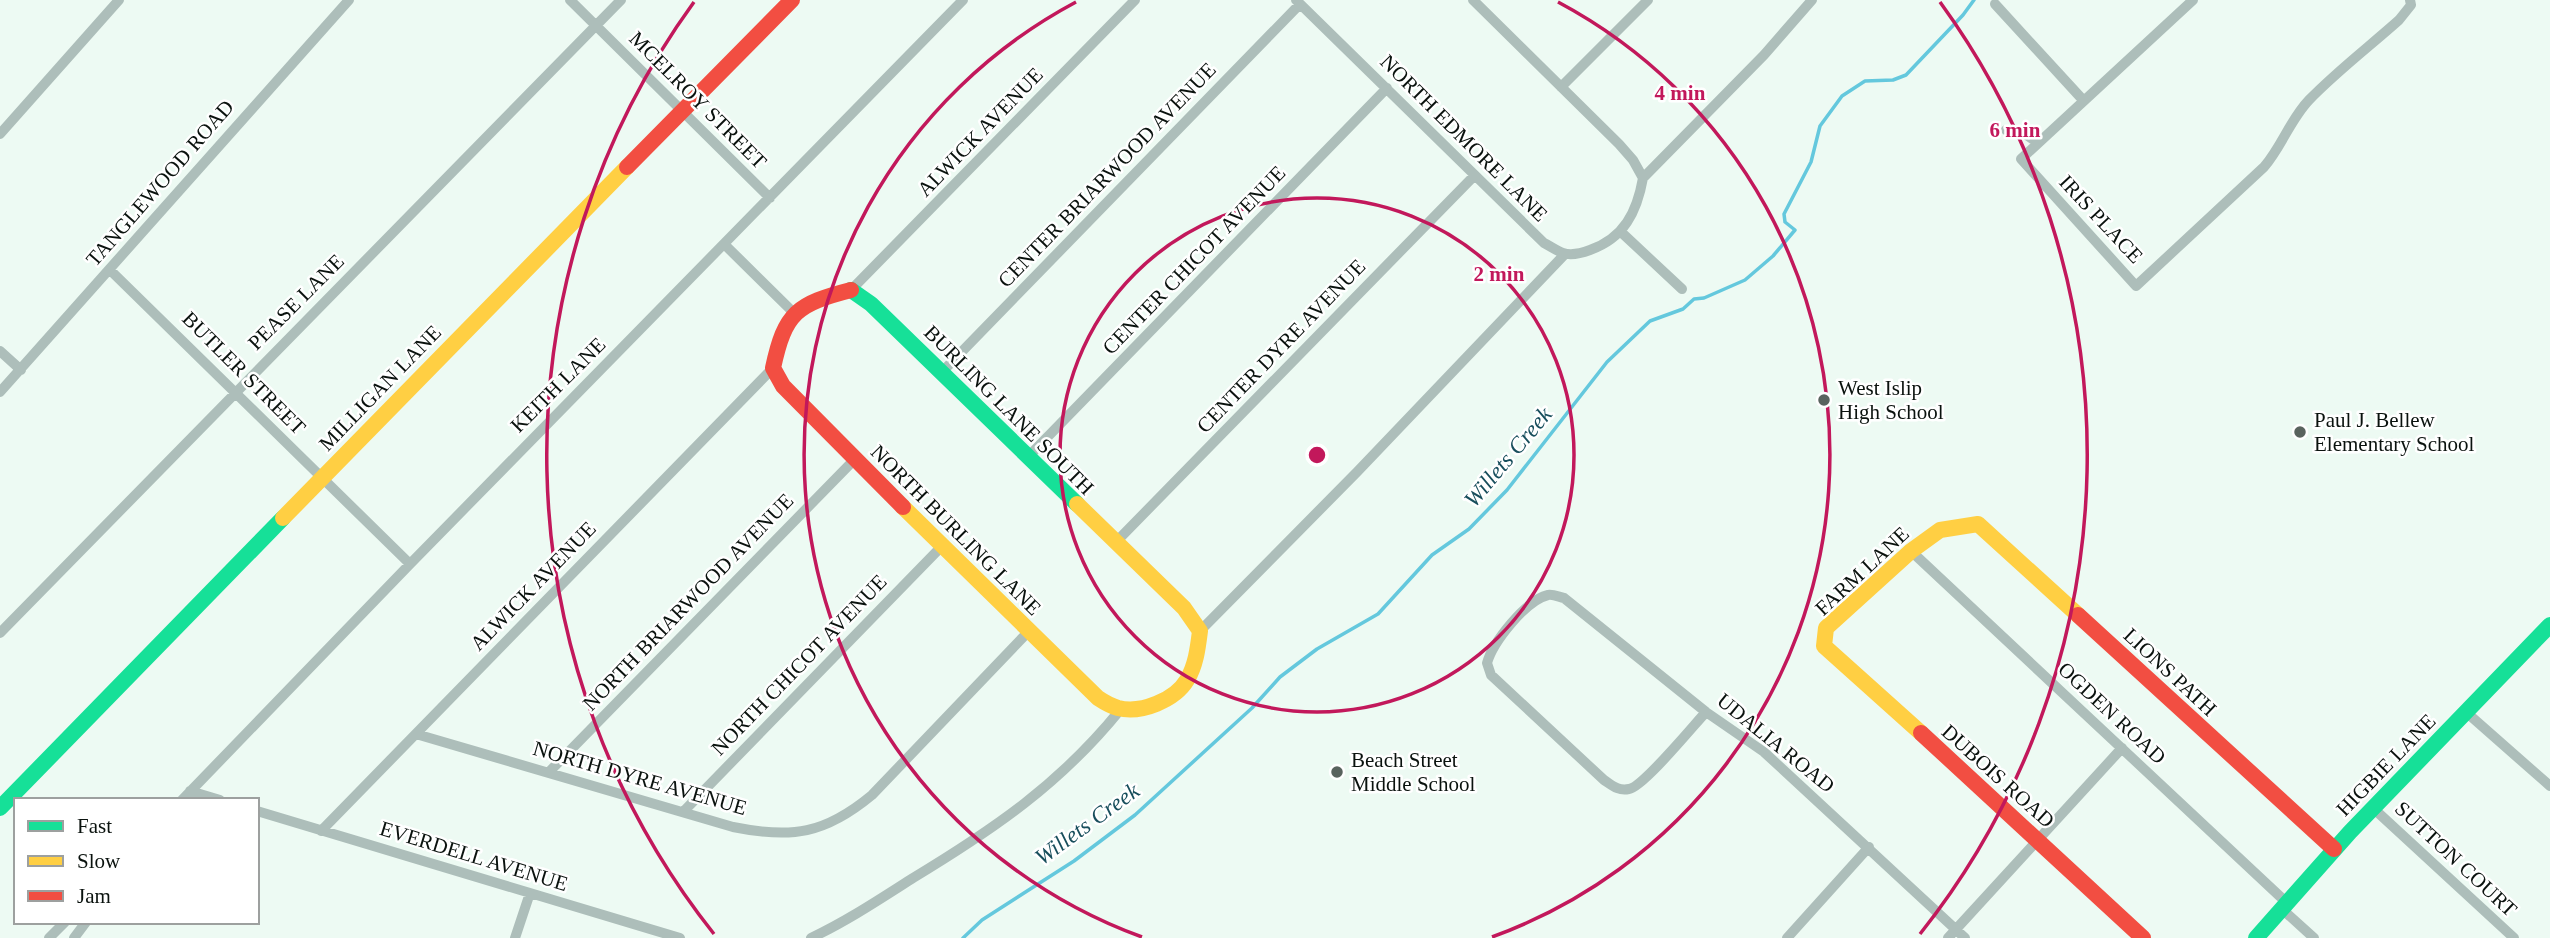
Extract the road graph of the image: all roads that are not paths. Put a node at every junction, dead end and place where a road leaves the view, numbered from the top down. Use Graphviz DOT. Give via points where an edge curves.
graph roads {
  1 [pos="119,0"];
  2 [pos="349,0"];
  3 [pos="569,0"];
  4 [pos="621,0"];
  5 [pos="792,0"];
  6 [pos="963,0"];
  7 [pos="1135,0"];
  8 [pos="1473,0"];
  9 [pos="1648,0"];
  10 [pos="1812,0"];
  11 [pos="2193,0"];
  12 [pos="2410,0"];
  13 [pos="1298,2"];
  14 [pos="1995,4"];
  15 [pos="596,26"];
  16 [pos="1561,87"];
  17 [pos="1387,88"];
  18 [pos="2084,100"];
  19 [pos="683,112"];
  20 [pos="2006,130"];
  21 [pos="0,134"];
  22 [pos="2038,143"];
  23 [pos="1474,176"];
  24 [pos="1643,178"];
  25 [pos="770,198"];
  26 [pos="1621,232"];
  27 [pos="724,244"];
  28 [pos="1565,254"];
  29 [pos="110,270"];
  30 [pos="1682,289"];
  31 [pos="851,290"];
  32 [pos="794,313"];
  33 [pos="0,351"];
  34 [pos="773,368"];
  35 [pos="20,370"];
  36 [pos="942,372"];
  37 [pos="0,392"];
  38 [pos="234,392"];
  39 [pos="1027,458"];
  40 [pos="855,459"];
  41 [pos="322,477"];
  42 [pos="1978,524"];
  43 [pos="1115,543"];
  44 [pos="942,546"];
  45 [pos="1911,551"];
  46 [pos="410,564"];
  47 [pos="2550,625"];
  48 [pos="1029,631"];
  49 [pos="1200,631"];
  50 [pos="0,633"];
  51 [pos="1824,646"];
  52 [pos="1120,710"];
  53 [pos="1706,712"];
  54 [pos="2466,712"];
  55 [pos="416,734"];
  56 [pos="2122,748"];
  57 [pos="549,772"];
  58 [pos="2550,786"];
  59 [pos="190,791"];
  60 [pos="184,798"];
  61 [pos="213,798"];
  62 [pos="0,808"];
  63 [pos="2373,808"];
  64 [pos="684,811"];
  65 [pos="259,812"];
  66 [pos="321,831"];
  67 [pos="2039,840"];
  68 [pos="1869,847"];
  69 [pos="2334,849"];
  70 [pos="530,893"];
  71 [pos="2284,906"];
  72 [pos="63,924"];
  73 [pos="1952,934"];
  74 [pos="49,938"];
  75 [pos="515,938"];
  76 [pos="680,938"];
  77 [pos="811,938"];
  78 [pos="1787,938"];
  79 [pos="1965,938"];
  80 [pos="2143,938"];
  81 [pos="2256,938"];
  82 [pos="2314,938"];
  83 [pos="2514,938"];
  1 -- 21 [label="street"];
  2 -- 29 [label="street, TANGLEWOOD ROAD"];
  3 -- 15 [label="street, MCELROY STREET"];
  4 -- 15 [label="street, PEASE LANE"];
  5 -- 19 [label="street, MILLIGAN LANE"];
  6 -- 25 [label="street, KEITH LANE"];
  7 -- 31 [label="street, ALWICK AVENUE"];
  8 -- 16 [label="street"];
  9 -- 16 [label="street"];
  10 -- 24 [label="street"];
  11 -- 18 [label="street"];
  12 -- 22 [label="street, IRIS PLACE" via="2412,5 2399,20 2309,100 2264,167 2136,286 2021,159"];
  13 -- 17 [label="street, NORTH EDMORE LANE"];
  13 -- 36 [label="street, CENTER BRIARWOOD AVENUE"];
  14 -- 18 [label="street"];
  15 -- 19 [label="street, MCELROY STREET"];
  15 -- 38 [label="street, PEASE LANE"];
  16 -- 24 [label="street" via="1626,152"];
  17 -- 23 [label="street, NORTH EDMORE LANE"];
  17 -- 39 [label="street, CENTER CHICOT AVENUE"];
  18 -- 22 [label="street"];
  19 -- 25 [label="street, MCELROY STREET"];
  19 -- 41 [label="street, MILLIGAN LANE"];
  20 -- 22 [label="street"];
  23 -- 28 [label="street, NORTH EDMORE LANE" via="1544,243"];
  23 -- 43 [label="street, CENTER DYRE AVENUE"];
  24 -- 26 [label="street" via="1639,201"];
  25 -- 27 [label="street, KEITH LANE"];
  26 -- 28 [label="street" via="1604,245"];
  26 -- 30 [label="street"];
  27 -- 32 [label="street"];
  27 -- 46 [label="street, KEITH LANE"];
  28 -- 49 [label="street"];
  29 -- 35 [label="street, TANGLEWOOD ROAD"];
  29 -- 38 [label="street, BUTLER STREET"];
  31 -- 32 [label="street" via="810,301"];
  31 -- 36 [label="street, BURLING LANE SOUTH"];
  32 -- 34 [label="street" via="778,340"];
  33 -- 35 [label="street"];
  34 -- 40 [label="street, NORTH BURLING LANE" via="783,386"];
  34 -- 55 [label="street, ALWICK AVENUE"];
  35 -- 37 [label="street, TANGLEWOOD ROAD"];
  36 -- 39 [label="street, BURLING LANE SOUTH"];
  38 -- 41 [label="street, BUTLER STREET"];
  38 -- 50 [label="street, PEASE LANE"];
  39 -- 43 [label="street, BURLING LANE SOUTH"];
  40 -- 44 [label="street, NORTH BURLING LANE"];
  40 -- 57 [label="street, NORTH BRIARWOOD AVENUE"];
  41 -- 46 [label="street, BUTLER STREET"];
  41 -- 62 [label="street, MILLIGAN LANE"];
  42 -- 45 [label="street, FARM LANE" via="1940,530"];
  42 -- 69 [label="street, LIONS PATH"];
  43 -- 49 [label="street, BURLING LANE SOUTH" via="1184,608"];
  44 -- 48 [label="street, NORTH BURLING LANE"];
  44 -- 64 [label="street, NORTH CHICOT AVENUE"];
  45 -- 51 [label="street, FARM LANE" via="1826,628"];
  45 -- 56 [label="street, OGDEN ROAD"];
  46 -- 59 [label="street, KEITH LANE"];
  47 -- 54 [label="street, HIGBIE LANE"];
  48 -- 52 [label="street, NORTH BURLING LANE" via="1098,698"];
  48 -- 64 [label="street, NORTH DYRE AVENUE" via="849,814 794,833 762,833"];
  49 -- 52 [label="street" via="1188,679 1178,693"];
  51 -- 67 [label="street, DUBOIS ROAD"];
  52 -- 77 [label="street" via="1045,789 986,834"];
  53 -- 53 [label="street, UDALIA ROAD" via="1645,779 1632,789 1618,790 1491,675 1487,663 1497,641 1533,601 1550,594 1564,598"];
  53 -- 68 [label="street, UDALIA ROAD" via="1763,752"];
  54 -- 58 [label="street"];
  54 -- 63 [label="street, HIGBIE LANE"];
  55 -- 57 [label="street, NORTH DYRE AVENUE"];
  55 -- 66 [label="street, ALWICK AVENUE"];
  56 -- 67 [label="street"];
  56 -- 71 [label="street, OGDEN ROAD"];
  57 -- 64 [label="street, NORTH DYRE AVENUE"];
  59 -- 60 [label="street, KEITH LANE"];
  59 -- 61 [label="street"];
  63 -- 69 [label="street, HIGBIE LANE"];
  63 -- 83 [label="street, SUTTON COURT"];
  65 -- 66 [label="street, EVERDELL AVENUE"];
  66 -- 70 [label="street, EVERDELL AVENUE"];
  67 -- 73 [label="street"];
  67 -- 80 [label="street, DUBOIS ROAD"];
  68 -- 73 [label="street, UDALIA ROAD"];
  68 -- 78 [label="street"];
  69 -- 71 [label="street, HIGBIE LANE"];
  70 -- 75 [label="street"];
  70 -- 76 [label="street, EVERDELL AVENUE"];
  71 -- 81 [label="street, HIGBIE LANE"];
  71 -- 82 [label="street, OGDEN ROAD"];
  72 -- 74 [label="street"];
  73 -- 79 [label="street, UDALIA ROAD"];
}
